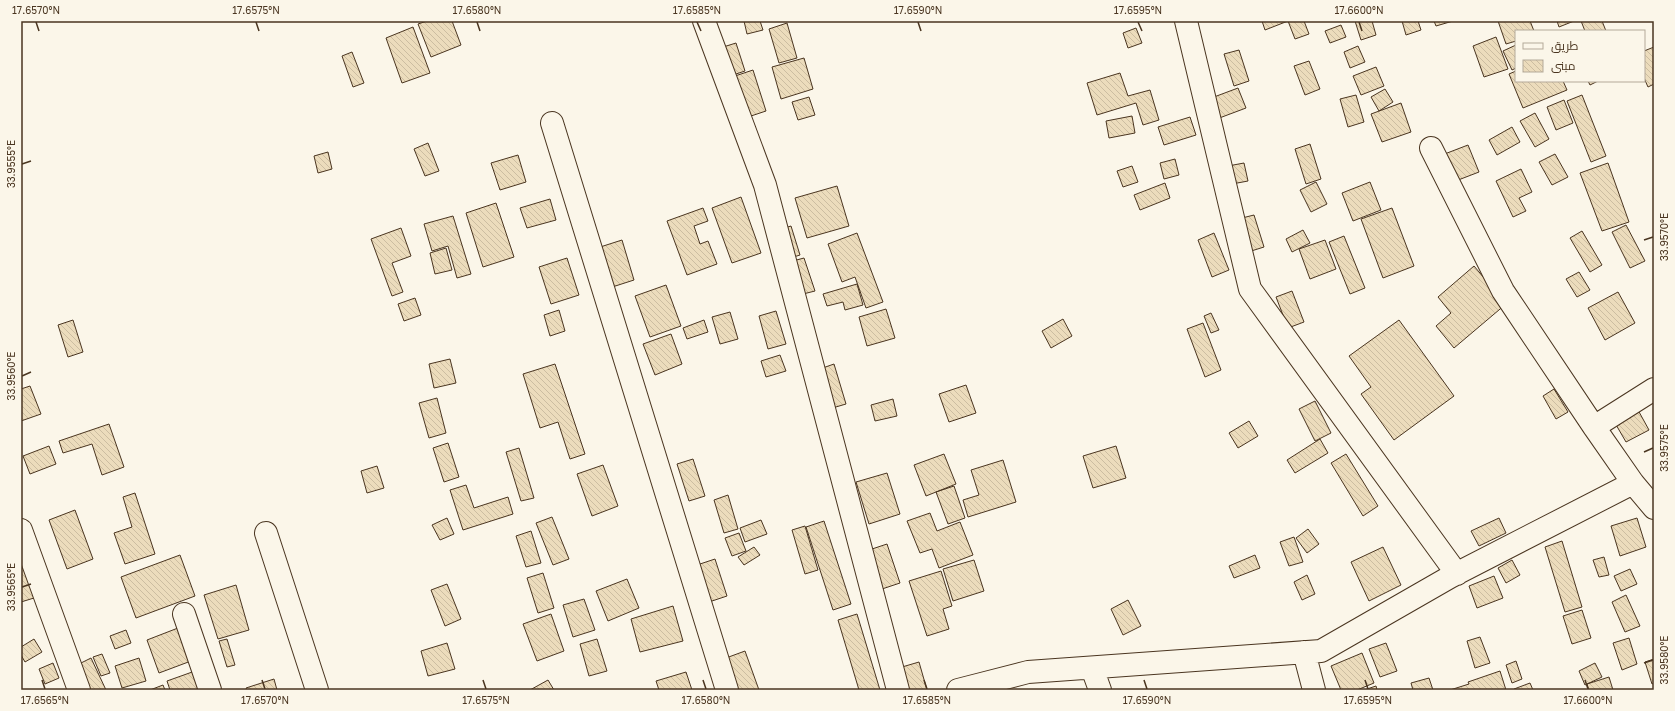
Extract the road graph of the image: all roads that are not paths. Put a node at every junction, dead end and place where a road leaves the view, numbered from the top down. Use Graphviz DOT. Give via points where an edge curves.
graph roads {
  1 [pos="704,21"];
  2 [pos="1186,21"];
  3 [pos="552,122"];
  4 [pos="1431,148"];
  5 [pos="1654,389"];
  6 [pos="1594,427"];
  7 [pos="1633,483"];
  8 [pos="1654,508"];
  9 [pos="21,530"];
  10 [pos="266,533"];
  11 [pos="1457,574"];
  12 [pos="184,614"];
  13 [pos="1304,652"];
  14 [pos="1092,668"];
  15 [pos="79,690"];
  16 [pos="210,690"];
  17 [pos="317,690"];
  18 [pos="727,690"];
  19 [pos="898,690"];
  20 [pos="958,690"];
  21 [pos="1100,690"];
  22 [pos="1314,690"];
  1 -- 19 [label="street" via="765,185"];
  2 -- 11 [label="street" via="1250,288"];
  3 -- 18 [label="street"];
  4 -- 6 [label="street" via="1503,291"];
  5 -- 6 [label="street"];
  6 -- 7 [label="street"];
  7 -- 8 [label="street"];
  7 -- 11 [label="street"];
  9 -- 15 [label="street"];
  10 -- 17 [label="street"];
  11 -- 13 [label="street" via="1321,651"];
  12 -- 16 [label="street"];
  13 -- 14 [label="street"];
  13 -- 22 [label="street"];
  14 -- 20 [label="street" via="1028,672"];
  14 -- 21 [label="street"];
}
